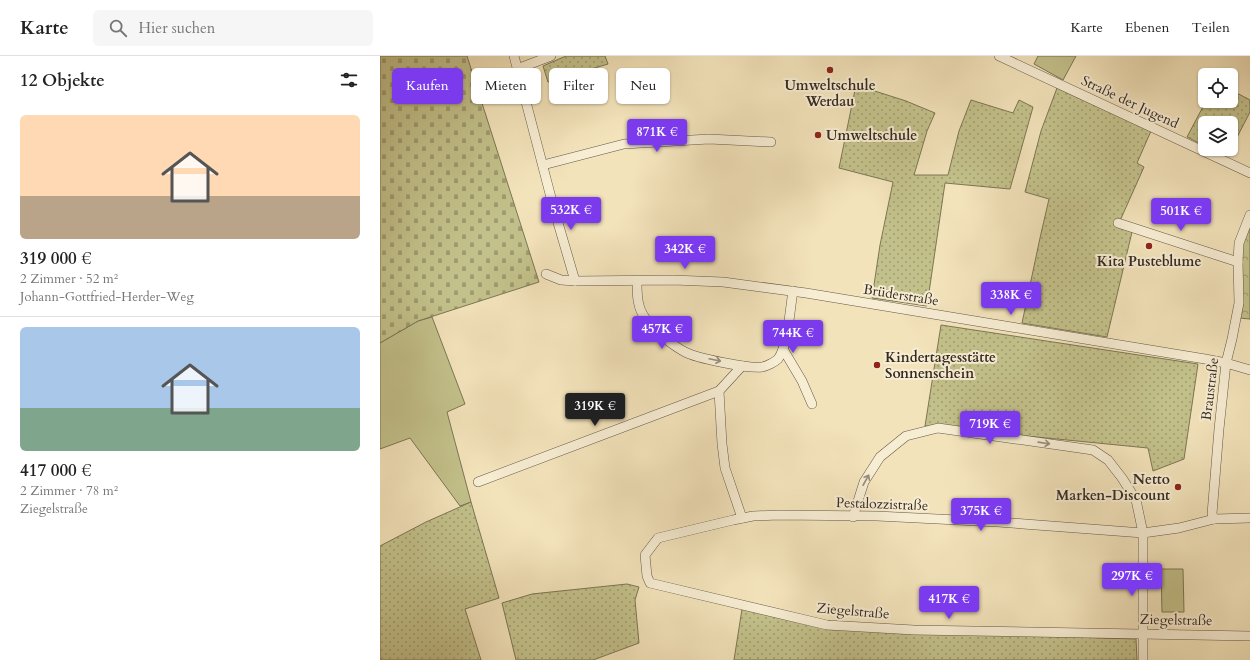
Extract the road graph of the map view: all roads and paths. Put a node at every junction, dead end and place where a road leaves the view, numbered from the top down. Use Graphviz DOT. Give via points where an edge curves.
graph roads {
  1 [pos="514,56"];
  2 [pos="551,56"];
  3 [pos="999,56"];
  4 [pos="517,68"];
  5 [pos="520,68"];
  6 [pos="526,104"];
  7 [pos="771,142"];
  8 [pos="543,165"];
  9 [pos="1250,173"];
  10 [pos="1250,215"];
  11 [pos="1118,223"];
  12 [pos="1238,262"];
  13 [pos="546,274"];
  14 [pos="575,281"];
  15 [pos="637,281"];
  16 [pos="793,291"];
  17 [pos="784,349"];
  18 [pos="1226,363"];
  19 [pos="742,366"];
  20 [pos="1250,370"];
  21 [pos="719,391"];
  22 [pos="812,404"];
  23 [pos="478,482"];
  24 [pos="853,517"];
  25 [pos="742,518"];
  26 [pos="1250,518"];
  27 [pos="1214,519"];
  28 [pos="1143,534"];
  29 [pos="650,583"];
  30 [pos="1142,634"];
  31 [pos="1250,636"];
  32 [pos="1143,660"];
  1 -- 4 [label="street"];
  2 -- 5 [label="street"];
  3 -- 9 [label="street, Straße der Jugend"];
  6 -- 8 [label="street"];
  7 -- 8 [label="street" via="709,138 624,144"];
  8 -- 14 [label="street"];
  10 -- 12 [label="street, Braustraße" via="1239,243"];
  11 -- 12 [label="street"];
  12 -- 18 [label="street, Braustraße" via="1239,303"];
  13 -- 14 [label="street, Brüderstraße" via="561,280"];
  14 -- 15 [label="street, Brüderstraße"];
  15 -- 16 [label="street, Brüderstraße" via="723,282"];
  15 -- 19 [label="street, one-way" via="636,297 645,318 665,339 686,353"];
  16 -- 17 [label="street"];
  16 -- 18 [label="street, Brüderstraße"];
  17 -- 19 [label="street" via="778,360 762,367"];
  17 -- 22 [label="street"];
  18 -- 20 [label="street, Brüderstraße"];
  18 -- 27 [label="street, Braustraße" via="1212,514"];
  19 -- 21 [label="street"];
  21 -- 23 [label="street"];
  21 -- 25 [label="street" via="726,468"];
  24 -- 25 [label="street, Pestalozzistraße" via="778,515"];
  24 -- 28 [label="street, Pestalozzistraße" via="998,522"];
  24 -- 28 [label="street, one-way" via="864,482 880,457 906,436 938,428 1093,450 1108,460 1136,500"];
  25 -- 29 [label="street, Pestalozzistraße" via="658,538 645,555"];
  26 -- 27 [label="street, Pestalozzistraße"];
  27 -- 28 [label="street, Pestalozzistraße"];
  28 -- 30 [label="street"];
  29 -- 30 [label="street, Ziegelstraße" via="828,625 914,630"];
  30 -- 31 [label="street, Ziegelstraße"];
  30 -- 32 [label="street"];
}
